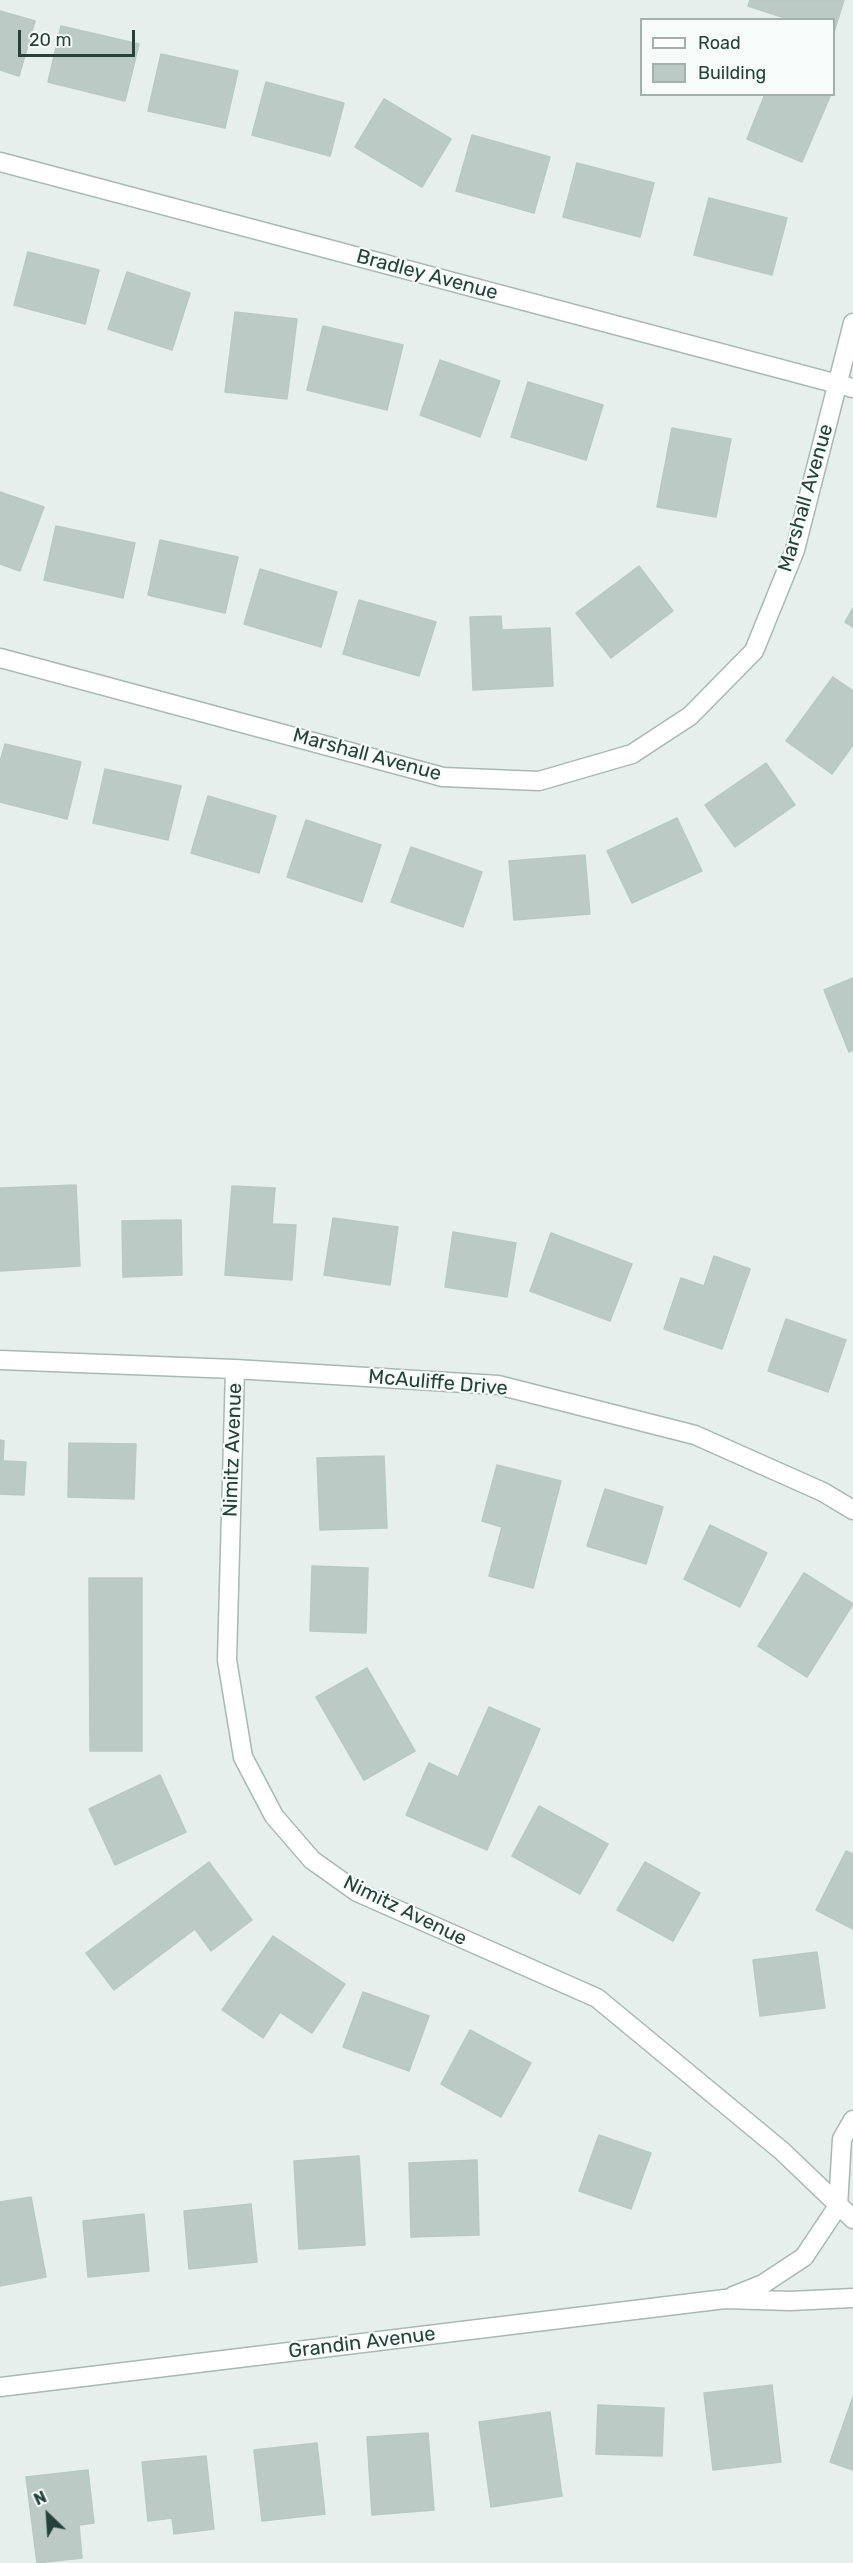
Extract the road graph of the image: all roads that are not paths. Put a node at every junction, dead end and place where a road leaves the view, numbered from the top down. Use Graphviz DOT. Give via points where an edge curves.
graph roads {
  1 [pos="0,162"];
  2 [pos="853,323"];
  3 [pos="845,386"];
  4 [pos="0,658"];
  5 [pos="0,1360"];
  6 [pos="235,1369"];
  7 [pos="853,1510"];
  8 [pos="853,2120"];
  9 [pos="838,2206"];
  10 [pos="853,2219"];
  11 [pos="853,2298"];
  12 [pos="725,2299"];
  13 [pos="0,2387"];
  1 -- 3 [label="street, Bradley Avenue"];
  2 -- 3 [label="street, Marshall Avenue"];
  3 -- 4 [label="street, Marshall Avenue" via="795,550 754,651 690,716 632,754 539,781 443,777"];
  5 -- 6 [label="street, McAuliffe Drive"];
  6 -- 7 [label="street, McAuliffe Drive" via="498,1385 695,1435 823,1492"];
  6 -- 9 [label="street, Nimitz Avenue" via="227,1660 243,1757 274,1815 312,1860 357,1892 597,1998 782,2151"];
  8 -- 9 [label="street" via="842,2139"];
  9 -- 10 [label="street, Nimitz Avenue"];
  9 -- 12 [label="street" via="804,2257 763,2284"];
  11 -- 12 [label="street"];
  12 -- 13 [label="street, Grandin Avenue"];
}
